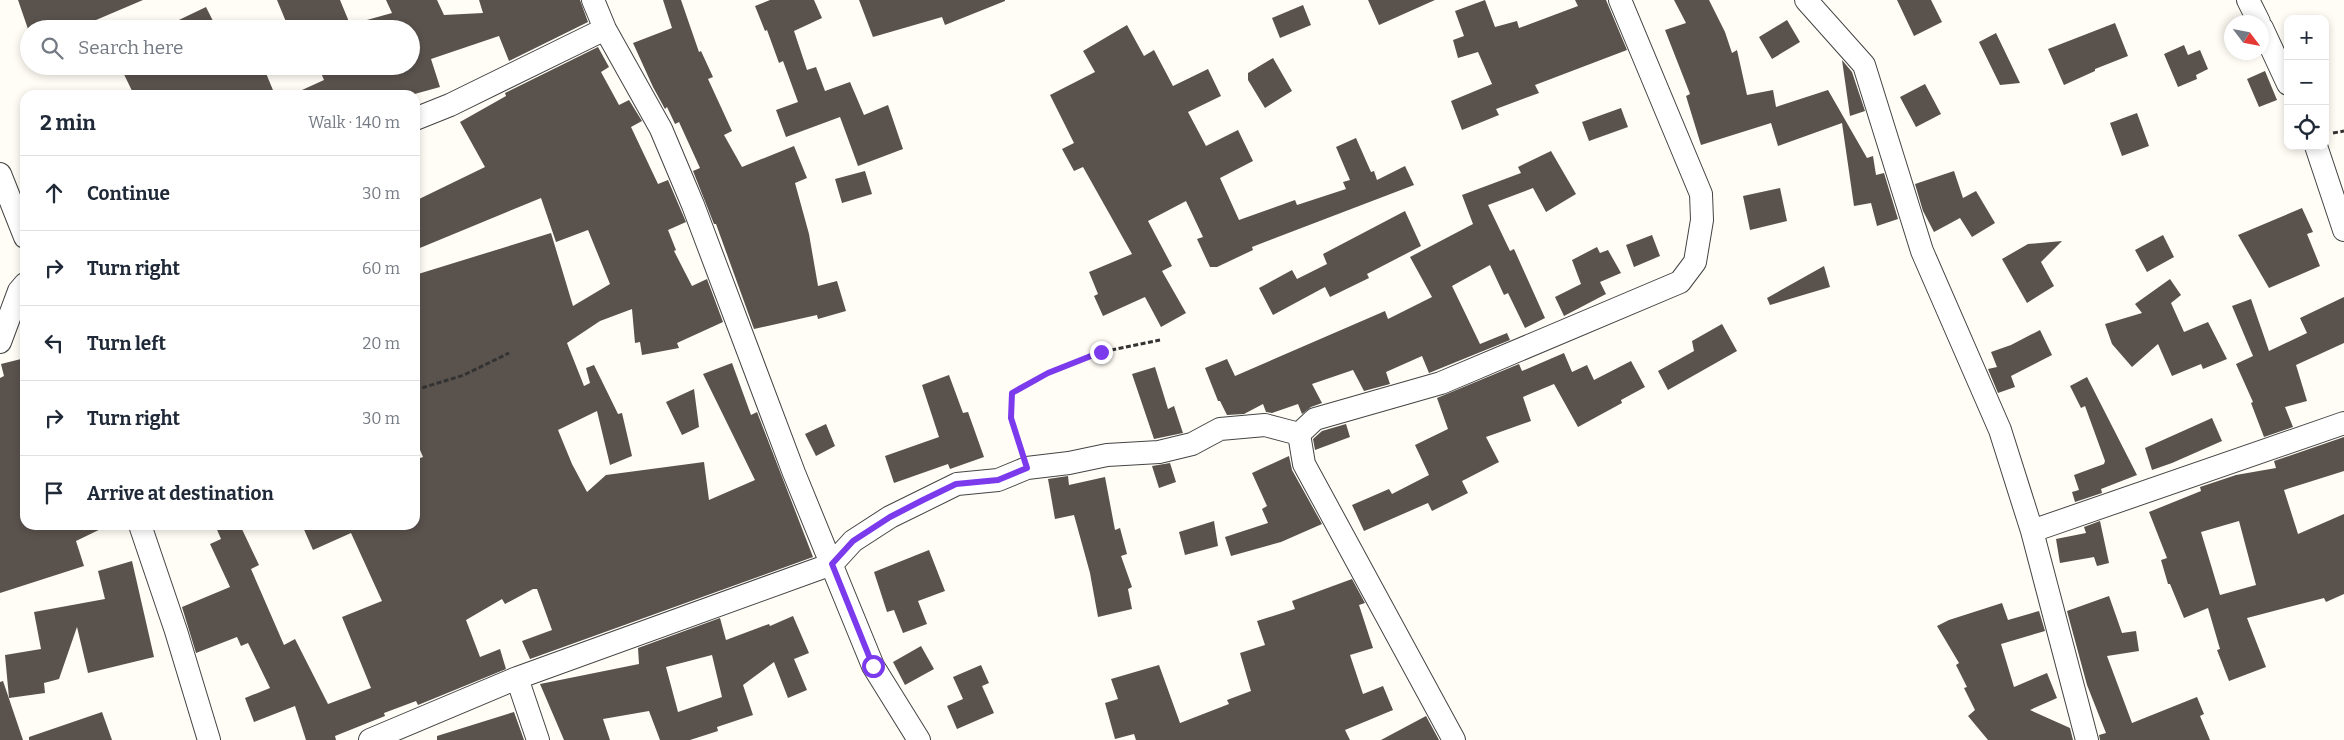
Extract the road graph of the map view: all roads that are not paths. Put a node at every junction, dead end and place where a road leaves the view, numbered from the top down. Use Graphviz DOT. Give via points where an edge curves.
graph roads {
  1 [pos="593,0"];
  2 [pos="1620,0"];
  3 [pos="1806,0"];
  4 [pos="2248,0"];
  5 [pos="2256,15"];
  6 [pos="605,29"];
  7 [pos="2269,43"];
  8 [pos="2284,75"];
  9 [pos="420,117"];
  10 [pos="2317,150"];
  11 [pos="0,174"];
  12 [pos="20,225"];
  13 [pos="2344,230"];
  14 [pos="20,291"];
  15 [pos="0,342"];
  16 [pos="2344,423"];
  17 [pos="1300,434"];
  18 [pos="142,530"];
  19 [pos="2032,531"];
  20 [pos="832,564"];
  21 [pos="517,678"];
  22 [pos="209,740"];
  23 [pos="370,740"];
  24 [pos="538,740"];
  25 [pos="919,740"];
  26 [pos="1454,740"];
  27 [pos="2087,740"];
  1 -- 6 [label="street"];
  2 -- 17 [label="street" via="1701,194 1702,220 1695,262 1680,282 1441,383 1315,419"];
  3 -- 19 [label="street" via="1864,65 1922,251 2000,430"];
  4 -- 5 [label="street"];
  6 -- 9 [label="street"];
  6 -- 20 [label="street" via="664,137 710,247 794,473"];
  7 -- 8 [label="street"];
  10 -- 13 [label="street"];
  11 -- 12 [label="street"];
  14 -- 15 [label="street"];
  16 -- 19 [label="street"];
  17 -- 20 [label="street" via="1265,426 1220,429 1192,444 1159,452 1107,455 1027,468 998,480 956,484 890,517 853,541"];
  17 -- 26 [label="street" via="1304,464"];
  18 -- 22 [label="street"];
  19 -- 27 [label="street"];
  20 -- 21 [label="street"];
  20 -- 25 [label="street" via="873,666"];
  21 -- 23 [label="street"];
  21 -- 24 [label="street"];
}
